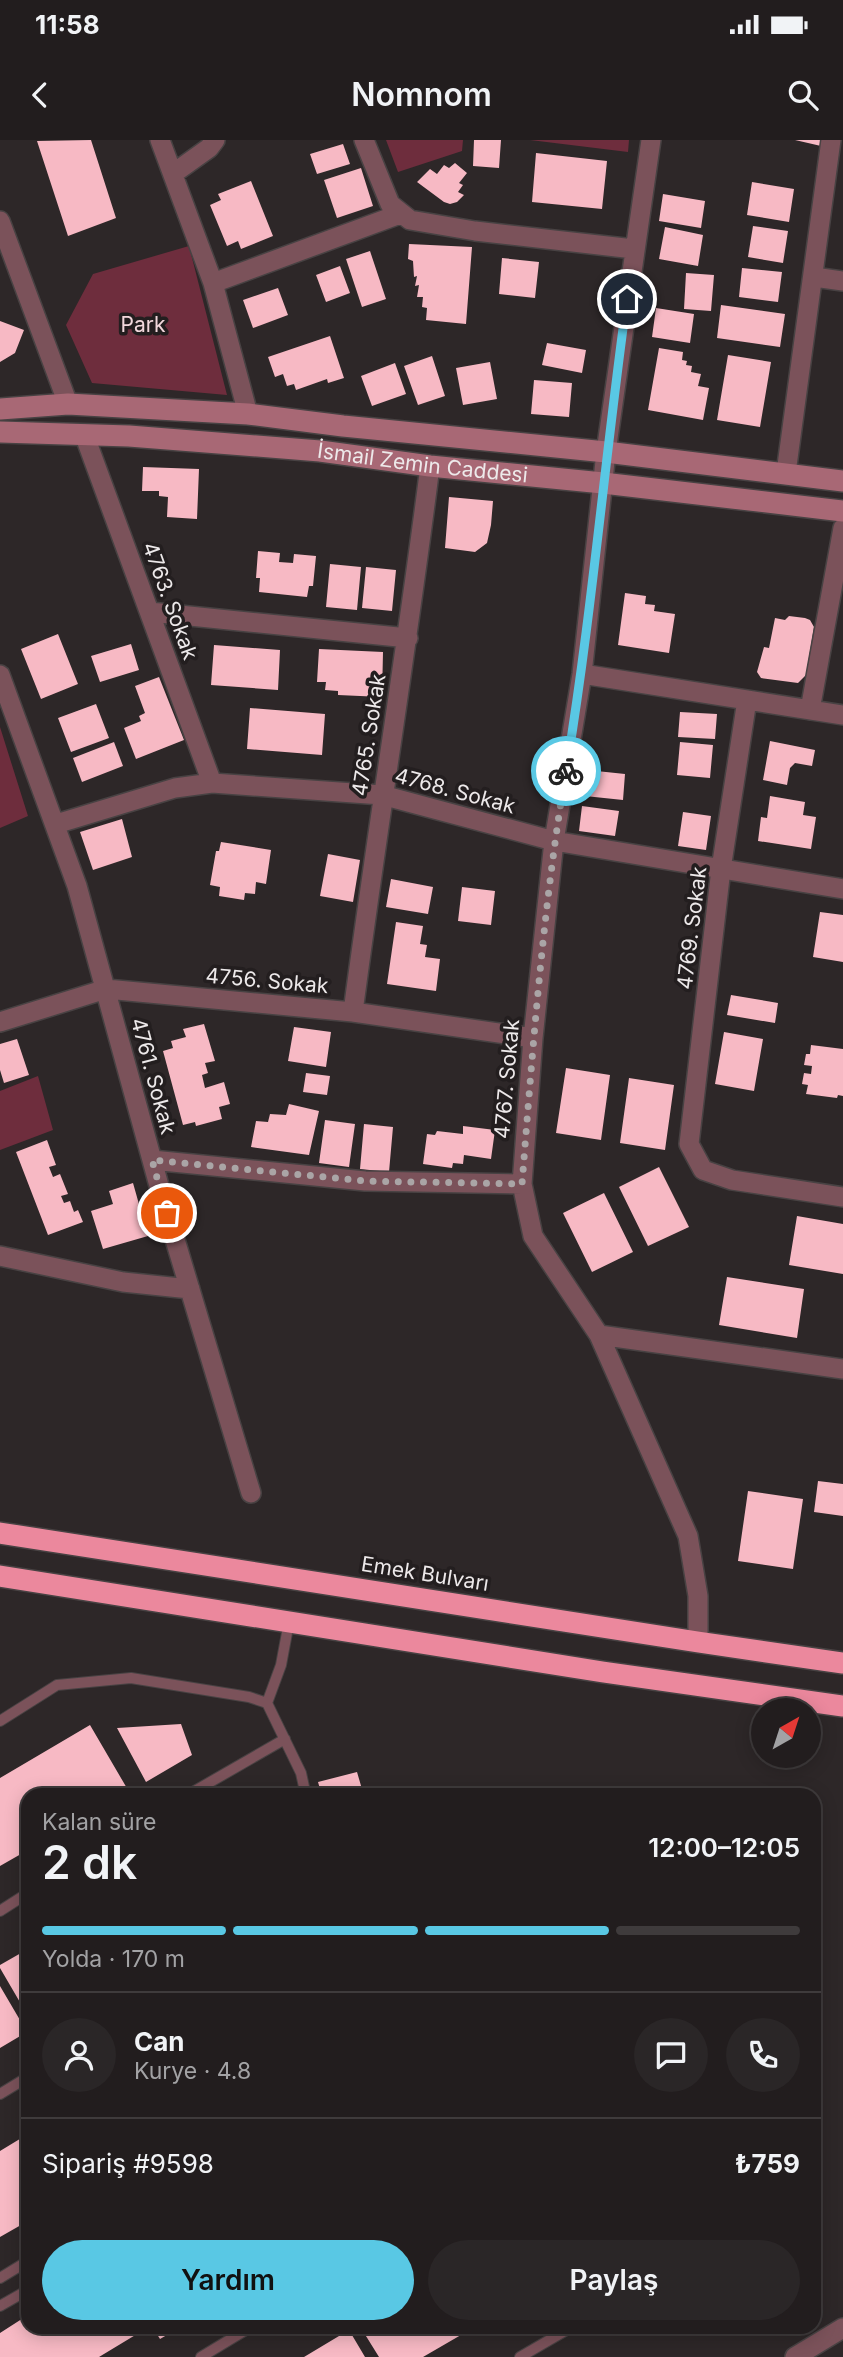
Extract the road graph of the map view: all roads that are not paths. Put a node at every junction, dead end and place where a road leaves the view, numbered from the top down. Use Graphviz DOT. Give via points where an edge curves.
graph roads {
  1 [pos="160,140"];
  2 [pos="215,140"];
  3 [pos="364,140"];
  4 [pos="651,140"];
  5 [pos="831,140"];
  6 [pos="174,173"];
  7 [pos="400,214"];
  8 [pos="0,221"];
  9 [pos="634,249"];
  10 [pos="814,277"];
  11 [pos="843,281"];
  12 [pos="213,282"];
  13 [pos="68,404"];
  14 [pos="4,407"];
  15 [pos="248,414"];
  16 [pos="0,432"];
  17 [pos="84,434"];
  18 [pos="606,452"];
  19 [pos="430,466"];
  20 [pos="786,473"];
  21 [pos="843,481"];
  22 [pos="603,483"];
  23 [pos="843,511"];
  24 [pos="843,528"];
  25 [pos="150,612"];
  26 [pos="408,638"];
  27 [pos="582,674"];
  28 [pos="0,675"];
  29 [pos="747,700"];
  30 [pos="810,710"];
  31 [pos="843,715"];
  32 [pos="212,783"];
  33 [pos="382,795"];
  34 [pos="56,824"];
  35 [pos="554,841"];
  36 [pos="721,869"];
  37 [pos="843,889"];
  38 [pos="106,989"];
  39 [pos="353,1012"];
  40 [pos="0,1022"];
  41 [pos="533,1038"];
  42 [pos="152,1160"];
  43 [pos="522,1184"];
  44 [pos="843,1198"];
  45 [pos="0,1256"];
  46 [pos="190,1289"];
  47 [pos="599,1335"];
  48 [pos="843,1369"];
  49 [pos="251,1493"];
  50 [pos="0,1533"];
  51 [pos="0,1576"];
  52 [pos="289,1622"];
  53 [pos="698,1642"];
  54 [pos="843,1662"];
  55 [pos="267,1703"];
  56 [pos="843,1706"];
  57 [pos="0,1721"];
  58 [pos="285,1739"];
  59 [pos="200,1788"];
  60 [pos="304,1788"];
  61 [pos="21,1898"];
  62 [pos="0,1911"];
  63 [pos="21,2081"];
  64 [pos="0,2094"];
  65 [pos="21,2265"];
  66 [pos="0,2278"];
  67 [pos="21,2294"];
  68 [pos="0,2306"];
  69 [pos="843,2328"];
  70 [pos="239,2334"];
  71 [pos="560,2334"];
  72 [pos="201,2357"];
  73 [pos="520,2357"];
  74 [pos="795,2357"];
  1 -- 6 [label="street"];
  2 -- 6 [label="street"];
  3 -- 7 [label="street" via="384,193"];
  4 -- 9 [label="street, 4767. Sokak"];
  5 -- 10 [label="street"];
  6 -- 12 [label="street"];
  7 -- 9 [label="street" via="410,220 475,231"];
  7 -- 12 [label="street"];
  8 -- 13 [label="street"];
  9 -- 18 [label="street, 4767. Sokak"];
  10 -- 11 [label="street"];
  10 -- 20 [label="street"];
  12 -- 15 [label="street"];
  13 -- 14 [label="main road, İsmail Zemin Caddesi"];
  13 -- 15 [label="main road, İsmail Zemin Caddesi"];
  15 -- 18 [label="main road, İsmail Zemin Caddesi"];
  16 -- 17 [label="main road, İsmail Zemin Caddesi"];
  17 -- 19 [label="main road, İsmail Zemin Caddesi" via="320,450"];
  17 -- 25 [label="street, 4763. Sokak"];
  18 -- 20 [label="main road, İsmail Zemin Caddesi"];
  18 -- 22 [label="street, 4767. Sokak"];
  19 -- 22 [label="main road, İsmail Zemin Caddesi"];
  19 -- 26 [label="street, 4765. Sokak"];
  20 -- 21 [label="main road, İsmail Zemin Caddesi"];
  22 -- 23 [label="main road, İsmail Zemin Caddesi"];
  22 -- 27 [label="street, 4767. Sokak"];
  24 -- 30 [label="street"];
  25 -- 26 [label="street"];
  25 -- 32 [label="street, 4763. Sokak"];
  26 -- 33 [label="street, 4765. Sokak"];
  27 -- 29 [label="street"];
  27 -- 35 [label="street, 4767. Sokak"];
  28 -- 34 [label="street, 4761. Sokak"];
  29 -- 30 [label="street"];
  29 -- 36 [label="street, 4769. Sokak"];
  30 -- 31 [label="street"];
  32 -- 33 [label="street, 4768. Sokak"];
  32 -- 34 [label="street, 4768. Sokak" via="175,788"];
  33 -- 35 [label="street, 4768. Sokak"];
  33 -- 39 [label="street, 4765. Sokak"];
  34 -- 38 [label="street, 4761. Sokak"];
  35 -- 36 [label="street, 4768. Sokak"];
  35 -- 41 [label="street, 4767. Sokak"];
  36 -- 37 [label="street, 4768. Sokak"];
  36 -- 44 [label="street, 4769. Sokak" via="689,1144 703,1170 732,1180"];
  38 -- 39 [label="street, 4756. Sokak"];
  38 -- 40 [label="street, 4756. Sokak"];
  38 -- 42 [label="street, 4761. Sokak"];
  39 -- 41 [label="street, 4756. Sokak"];
  41 -- 43 [label="street, 4767. Sokak"];
  42 -- 43 [label="street" via="365,1181"];
  42 -- 46 [label="street, 4761. Sokak"];
  43 -- 47 [label="street, 4767. Sokak" via="533,1236"];
  45 -- 46 [label="street" via="123,1283"];
  46 -- 49 [label="street, 4761. Sokak"];
  47 -- 48 [label="street"];
  47 -- 53 [label="street, 4767. Sokak" via="688,1536 698,1596"];
  50 -- 53 [label="highway, Emek Bulvarı"];
  51 -- 52 [label="highway"];
  52 -- 55 [label="lane" via="281,1665"];
  52 -- 56 [label="highway"];
  53 -- 54 [label="highway, Emek Bulvarı"];
  55 -- 57 [label="lane" via="131,1678 57,1685"];
  55 -- 58 [label="lane"];
  58 -- 59 [label="lane"];
  58 -- 60 [label="lane"];
  61 -- 62 [label="lane"];
  63 -- 64 [label="lane"];
  65 -- 66 [label="lane"];
  67 -- 68 [label="lane"];
  69 -- 74 [label="street"];
  70 -- 72 [label="lane"];
  71 -- 73 [label="lane"];
}
